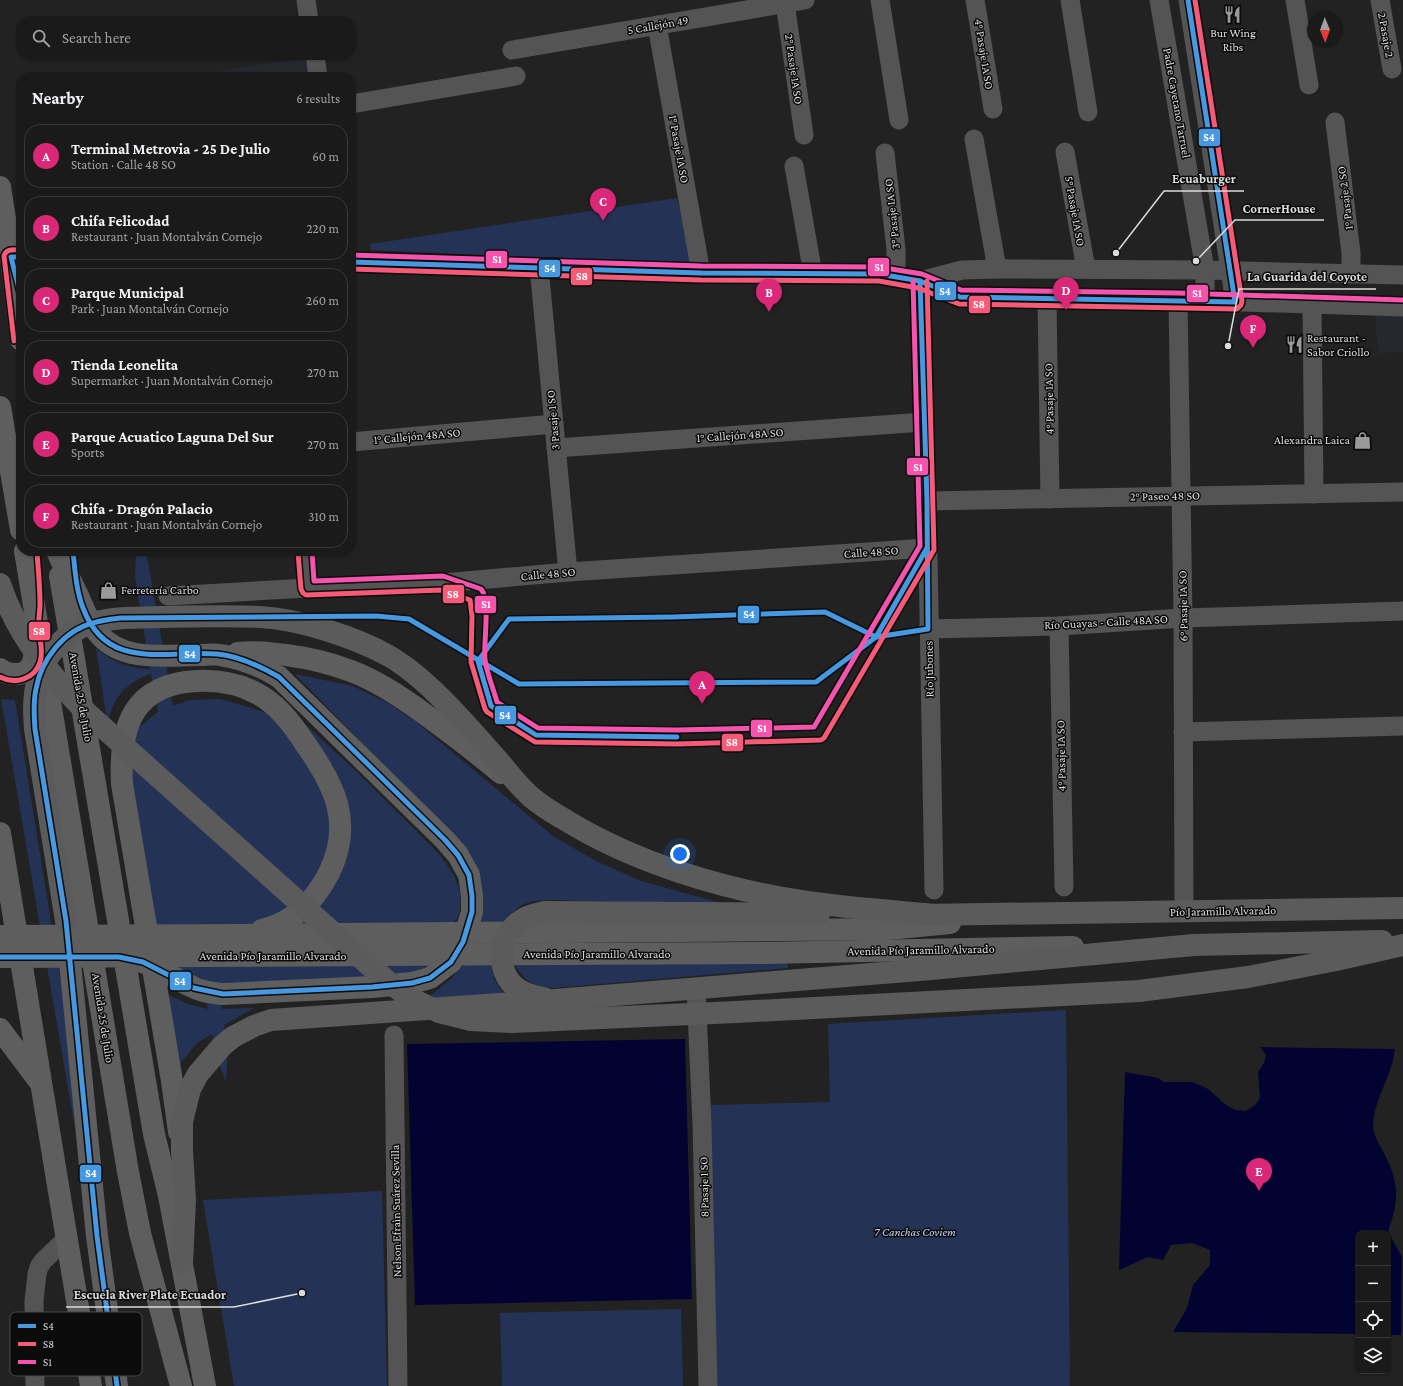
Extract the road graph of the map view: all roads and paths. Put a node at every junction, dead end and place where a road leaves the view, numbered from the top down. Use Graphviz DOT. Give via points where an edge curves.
graph roads {
  1 [pos="306,0"];
  2 [pos="805,0"];
  3 [pos="880,0"];
  4 [pos="975,0"];
  5 [pos="1070,0"];
  6 [pos="1159,0"];
  7 [pos="1188,0"];
  8 [pos="1295,0"];
  9 [pos="1380,0"];
  10 [pos="785,3"];
  11 [pos="308,16"];
  12 [pos="657,25"];
  13 [pos="512,50"];
  14 [pos="316,60"];
  15 [pos="1392,69"];
  16 [pos="317,72"];
  17 [pos="516,76"];
  18 [pos="1309,85"];
  19 [pos="356,103"];
  20 [pos="993,108"];
  21 [pos="1088,112"];
  22 [pos="899,120"];
  23 [pos="1335,122"];
  24 [pos="804,135"];
  25 [pos="974,139"];
  26 [pos="1065,152"];
  27 [pos="885,153"];
  28 [pos="794,166"];
  29 [pos="0,187"];
  30 [pos="16,257"];
  31 [pos="356,262"];
  32 [pos="539,267"];
  33 [pos="997,269"];
  34 [pos="1086,269"];
  35 [pos="1205,270"];
  36 [pos="1230,272"];
  37 [pos="701,273"];
  38 [pos="813,274"];
  39 [pos="1351,274"];
  40 [pos="1403,275"];
  41 [pos="896,276"];
  42 [pos="920,280"];
  43 [pos="1047,298"];
  44 [pos="1178,300"];
  45 [pos="1205,301"];
  46 [pos="1235,302"];
  47 [pos="1312,304"];
  48 [pos="1403,307"];
  49 [pos="0,407"];
  50 [pos="924,422"];
  51 [pos="554,424"];
  52 [pos="356,442"];
  53 [pos="556,448"];
  54 [pos="1403,492"];
  55 [pos="1314,494"];
  56 [pos="1181,496"];
  57 [pos="1050,499"];
  58 [pos="16,501"];
  59 [pos="927,501"];
  60 [pos="927,548"];
  61 [pos="26,556"];
  62 [pos="30,556"];
  63 [pos="57,556"];
  64 [pos="58,556"];
  65 [pos="305,556"];
  66 [pos="568,572"];
  67 [pos="0,584"];
  68 [pos="308,588"];
  69 [pos="168,596"];
  70 [pos="32,599"];
  71 [pos="1403,611"];
  72 [pos="1183,618"];
  73 [pos="1059,626"];
  74 [pos="928,629"];
  75 [pos="218,654"];
  76 [pos="0,669"];
  77 [pos="1403,726"];
  78 [pos="1183,732"];
  79 [pos="530,796"];
  80 [pos="0,833"];
  81 [pos="1064,887"];
  82 [pos="934,890"];
  83 [pos="1403,908"];
  84 [pos="1184,912"];
  85 [pos="1042,914"];
  86 [pos="936,915"];
  87 [pos="65,919"];
  88 [pos="240,935"];
  89 [pos="0,936"];
  90 [pos="1403,940"];
  91 [pos="1194,945"];
  92 [pos="1403,945"];
  93 [pos="0,957"];
  94 [pos="119,957"];
  95 [pos="696,988"];
  96 [pos="555,1000"];
  97 [pos="0,1029"];
  98 [pos="394,1035"];
  99 [pos="41,1085"];
  100 [pos="182,1151"];
  101 [pos="67,1238"];
  102 [pos="182,1263"];
  103 [pos="34,1312"];
  104 [pos="79,1312"];
  105 [pos="93,1312"];
  106 [pos="107,1312"];
  107 [pos="35,1376"];
  108 [pos="89,1376"];
  109 [pos="35,1386"];
  110 [pos="91,1386"];
  111 [pos="182,1386"];
  112 [pos="205,1386"];
  113 [pos="398,1386"];
  114 [pos="708,1386"];
  1 -- 11 [label="street"];
  2 -- 10 [label="street, 5 Callejón 49"];
  3 -- 22 [label="street"];
  4 -- 20 [label="street, 4° Pasaje 1A SO"];
  5 -- 21 [label="street"];
  6 -- 35 [label="street, Padre Cayetano Tarruel"];
  7 -- 36 [label="street"];
  8 -- 18 [label="street"];
  9 -- 15 [label="street, 2 Pasaje 2"];
  10 -- 12 [label="street, 5 Callejón 49"];
  10 -- 24 [label="street, 2° Pasaje 1A SO"];
  12 -- 13 [label="street, 5 Callejón 49"];
  12 -- 37 [label="street, 1° Pasaje 1A SO"];
  14 -- 16 [label="street"];
  17 -- 19 [label="street"];
  23 -- 39 [label="street, 1° Pasaje 2 SO" via="1351,253"];
  25 -- 33 [label="street"];
  26 -- 34 [label="street, 5° Pasaje 1A SO"];
  27 -- 41 [label="street, 3° Pasaje 1A SO" via="896,249"];
  28 -- 38 [label="street"];
  29 -- 30 [label="main road"];
  31 -- 32 [label="street"];
  32 -- 37 [label="street"];
  32 -- 51 [label="street, 3 Pasaje 1 SO"];
  33 -- 34 [label="street"];
  33 -- 42 [label="street" via="962,270"];
  34 -- 35 [label="street"];
  35 -- 36 [label="street"];
  35 -- 45 [label="street, Padre Cayetano Tarruel"];
  36 -- 39 [label="street"];
  36 -- 46 [label="street"];
  37 -- 38 [label="street"];
  38 -- 41 [label="street"];
  39 -- 40 [label="street"];
  41 -- 42 [label="street"];
  42 -- 43 [label="street" via="960,297"];
  42 -- 50 [label="street, Río Jubones"];
  43 -- 44 [label="street"];
  43 -- 57 [label="street, 4° Pasaje 1A SO"];
  44 -- 45 [label="street"];
  44 -- 56 [label="street, 6° Pasaje 1A SO"];
  45 -- 46 [label="street"];
  46 -- 47 [label="street"];
  47 -- 48 [label="street"];
  47 -- 55 [label="street"];
  49 -- 58 [label="main road"];
  50 -- 53 [label="street, 1° Callejón 48A SO"];
  50 -- 59 [label="street, Río Jubones"];
  51 -- 52 [label="street, 1° Callejón 48A SO"];
  51 -- 53 [label="street, 3 Pasaje 1 SO"];
  53 -- 66 [label="street, 3 Pasaje 1 SO"];
  54 -- 55 [label="street, 2° Paseo 48 SO"];
  55 -- 56 [label="street, 2° Paseo 48 SO"];
  56 -- 57 [label="street, 2° Paseo 48 SO"];
  56 -- 72 [label="street, 6° Pasaje 1A SO"];
  57 -- 59 [label="street, 2° Paseo 48 SO"];
  59 -- 60 [label="street, Río Jubones"];
  60 -- 66 [label="street, Calle 48 SO"];
  60 -- 74 [label="street, Río Jubones"];
  61 -- 70 [label="main road, Avenida 25 de Julio"];
  62 -- 70 [label="main road"];
  63 -- 102 [label="main road, Avenida 25 de Julio" via="154,1134 170,1196"];
  64 -- 75 [label="main road" via="89,621 107,643 131,654"];
  65 -- 68 [label="street"];
  66 -- 68 [label="street, Calle 48 SO" via="443,583"];
  67 -- 92 [label="highway" via="10,610 30,646 49,672 88,714 382,977 401,992 439,1012 471,1020 512,1022 1139,991 1248,976"];
  68 -- 69 [label="street, Calle 48 SO"];
  70 -- 76 [label="main road" via="32,664 22,673 7,673"];
  70 -- 111 [label="main road, Avenida 25 de Julio" via="128,1172 140,1233"];
  71 -- 72 [label="street, Río Guayas - Calle 48A SO"];
  72 -- 73 [label="street, Río Guayas - Calle 48A SO"];
  72 -- 78 [label="street, 6° Pasaje 1A SO"];
  73 -- 74 [label="street, Río Guayas - Calle 48A SO"];
  73 -- 81 [label="street, 4° Pasaje 1A SO"];
  74 -- 82 [label="street, Río Jubones"];
  75 -- 79 [label="main road" via="270,653 327,662 352,671 401,697 466,744"];
  75 -- 94 [label="main road" via="265,668 279,677 458,855 469,875 472,896 472,912 463,942 451,962 430,978 412,983 239,994 194,988 143,962"];
  77 -- 78 [label="street"];
  78 -- 84 [label="street, 6° Pasaje 1A SO"];
  79 -- 86 [label="highway" via="602,841 677,871 801,901"];
  79 -- 87 [label="highway" via="440,697 417,676 390,657 337,634 305,624 262,617 124,618 89,624 54,649 40,671 34,715"];
  80 -- 99 [label="main road"];
  83 -- 84 [label="highway, Pío Jaramillo Alvarado"];
  84 -- 85 [label="highway, Pío Jaramillo Alvarado"];
  85 -- 86 [label="highway, Pío Jaramillo Alvarado"];
  85 -- 88 [label="main road, Avenida Pío Jaramillo Alvarado" via="888,929"];
  86 -- 96 [label="highway" via="544,912 531,915 519,921 506,939 503,948 506,974 511,983 520,990 532,996"];
  87 -- 106 [label="main road, Avenida 25 de Julio" via="97,1236"];
  88 -- 89 [label="main road, Avenida Pío Jaramillo Alvarado"];
  88 -- 100 [label="main road" via="287,921 305,907 318,892 335,860 339,843 337,803 321,766 297,731 281,712 258,694 241,686 223,682 186,682 170,685 157,690 135,710 123,743 121,763 122,784"];
  90 -- 91 [label="highway"];
  91 -- 94 [label="main road, Avenida Pío Jaramillo Alvarado" via="765,953"];
  91 -- 95 [label="highway"];
  93 -- 94 [label="main road, Avenida Pío Jaramillo Alvarado"];
  95 -- 96 [label="highway"];
  95 -- 114 [label="street, 8 Pasaje 1 SO"];
  96 -- 100 [label="highway" via="271,1020 254,1026 222,1046 198,1074 190,1089 182,1122"];
  97 -- 99 [label="main road"];
  98 -- 113 [label="street, Nelson Efraìn Suárez Sevilla"];
  99 -- 101 [label="main road"];
  100 -- 102 [label="highway" via="185,1200"];
  101 -- 103 [label="street" via="43,1261 37,1274"];
  101 -- 104 [label="main road"];
  101 -- 105 [label="main road"];
  102 -- 111 [label="main road"];
  102 -- 112 [label="main road, Avenida 25 de Julio"];
  107 -- 109 [label="street"];
  108 -- 110 [label="main road"];
}
